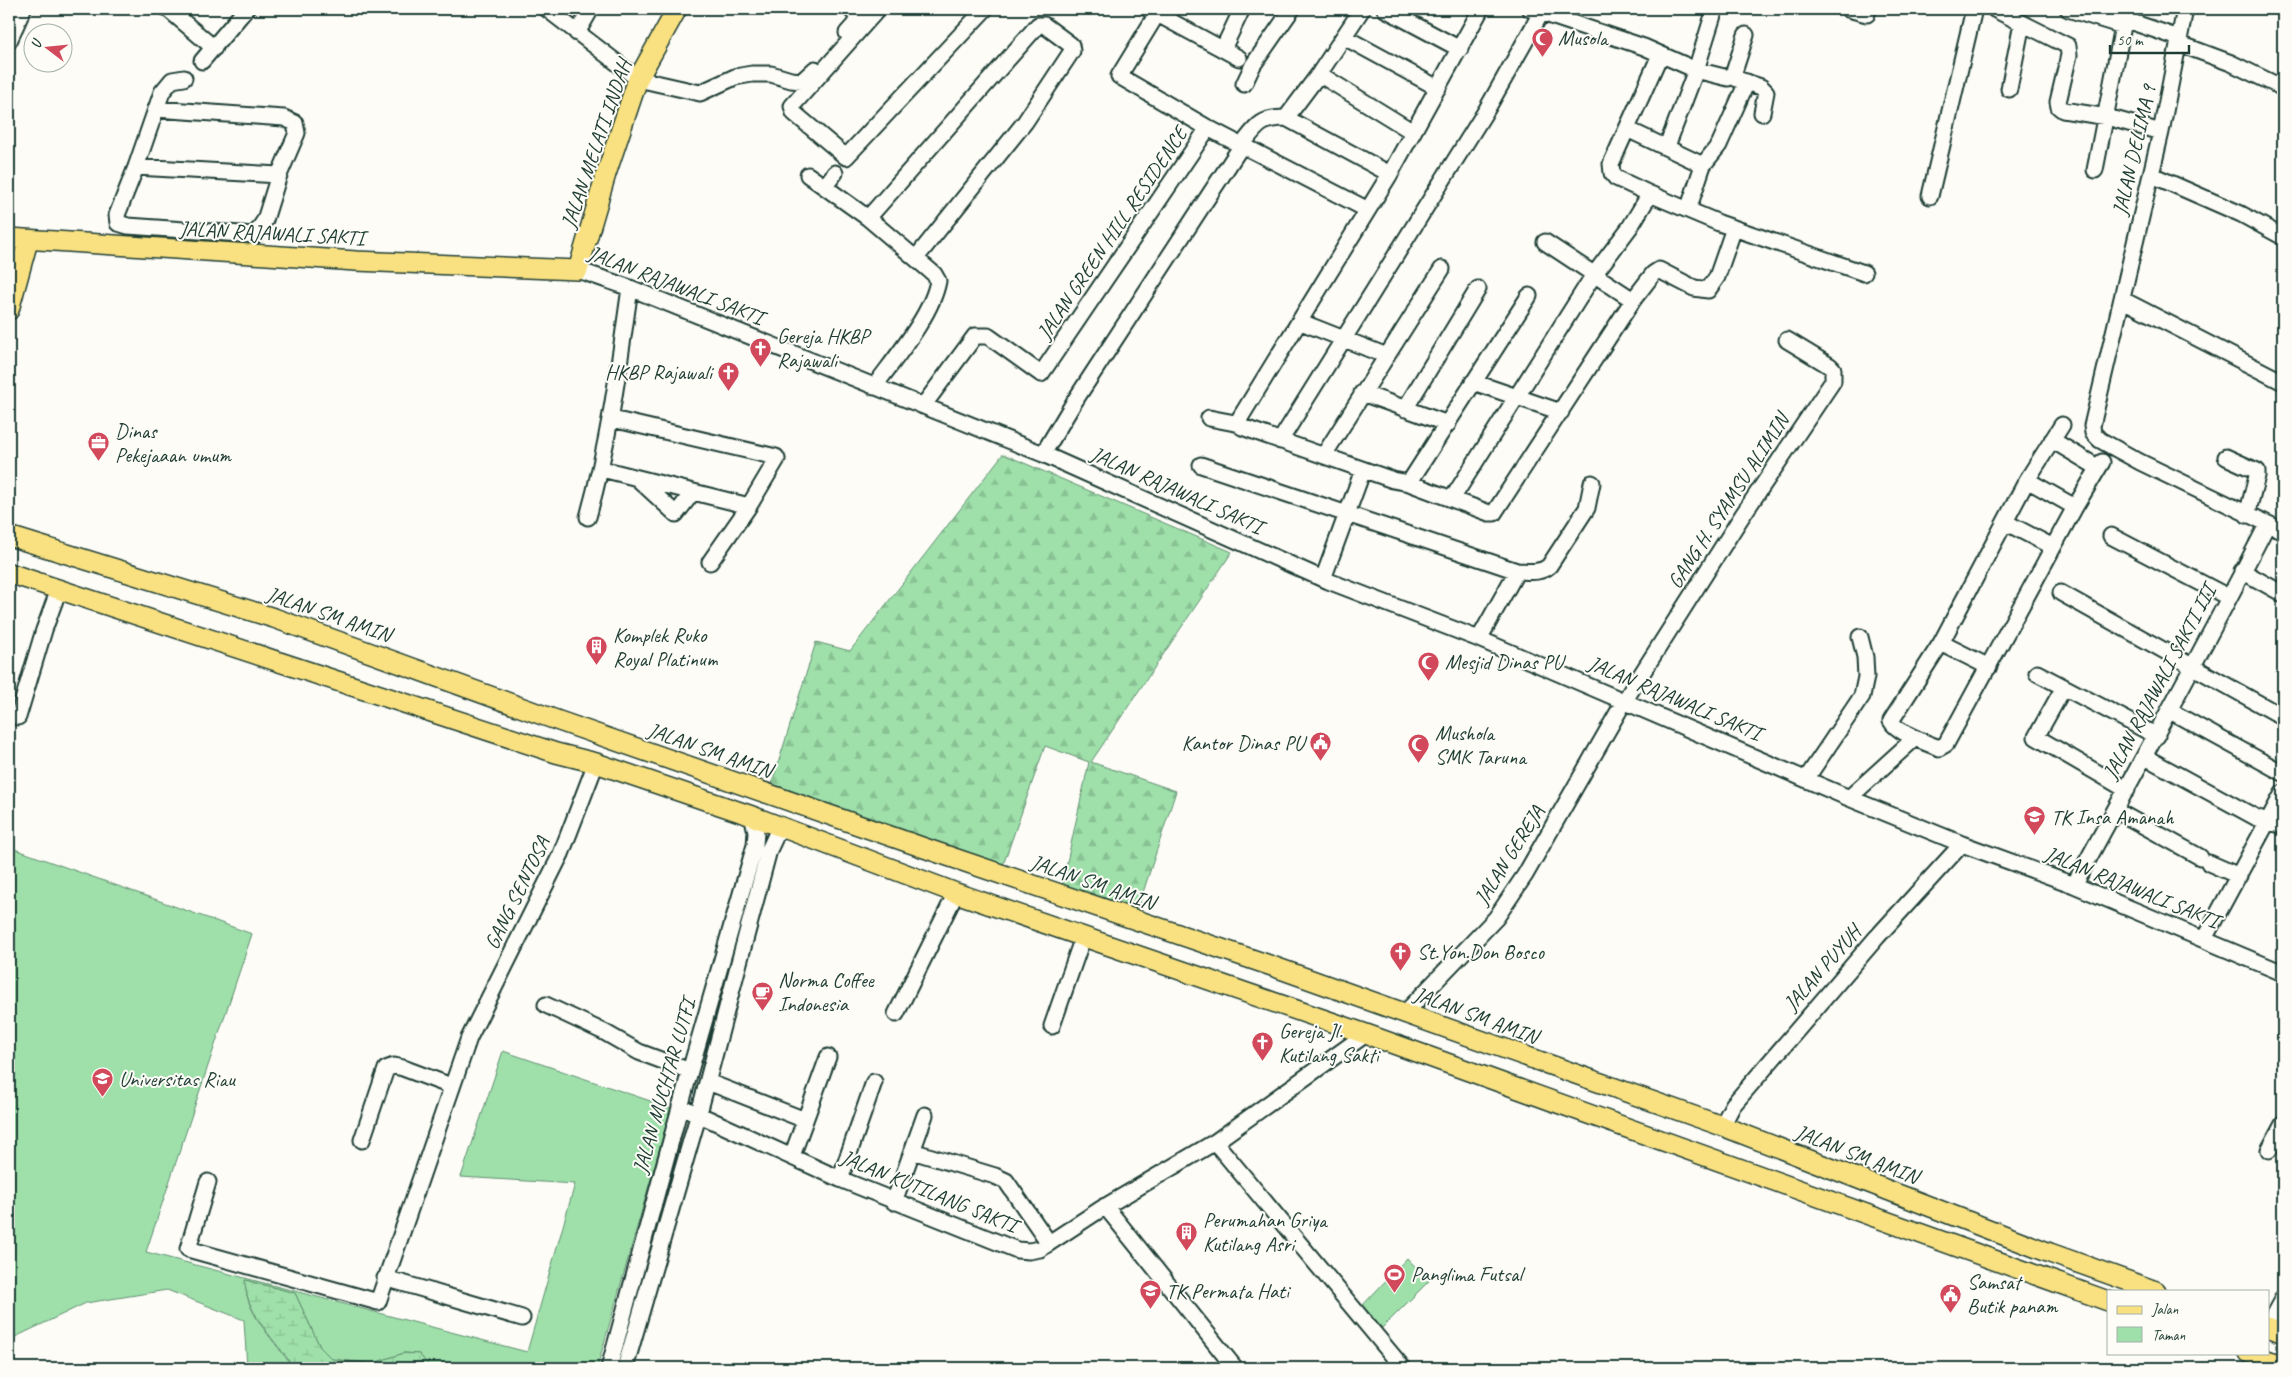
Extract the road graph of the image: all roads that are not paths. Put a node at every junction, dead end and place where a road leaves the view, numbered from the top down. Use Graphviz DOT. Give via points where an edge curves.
graph roads {
  1 [pos="23,9"];
  2 [pos="246,9"];
  3 [pos="547,9"];
  4 [pos="591,9"];
  5 [pos="851,9"];
  6 [pos="878,9"];
  7 [pos="1292,9"];
  8 [pos="1362,9"];
  9 [pos="1385,9"];
  10 [pos="1481,9"];
  11 [pos="1715,9"];
  12 [pos="1848,9"];
  13 [pos="1974,9"];
  14 [pos="1994,9"];
  15 [pos="2068,9"];
  16 [pos="2185,9"];
  17 [pos="173,10"];
  18 [pos="1155,10"];
  19 [pos="1242,10"];
  20 [pos="978,11"];
  21 [pos="1536,11"];
  22 [pos="677,12"];
  23 [pos="1867,14"];
  24 [pos="2126,18"];
  25 [pos="2022,23"];
  26 [pos="577,33"];
  27 [pos="1746,35"];
  28 [pos="1344,37"];
  29 [pos="2180,41"];
  30 [pos="9,42"];
  31 [pos="214,48"];
  32 [pos="1223,49"];
  33 [pos="1460,49"];
  34 [pos="1660,55"];
  35 [pos="1239,58"];
  36 [pos="202,61"];
  37 [pos="1696,70"];
  38 [pos="1319,74"];
  39 [pos="1731,77"];
  40 [pos="184,78"];
  41 [pos="638,79"];
  42 [pos="1747,82"];
  43 [pos="1244,84"];
  44 [pos="1438,88"];
  45 [pos="2283,88"];
  46 [pos="2009,90"];
  47 [pos="156,109"];
  48 [pos="1762,113"];
  49 [pos="1286,118"];
  50 [pos="2107,118"];
  51 [pos="1208,128"];
  52 [pos="1627,129"];
  53 [pos="1413,132"];
  54 [pos="2161,132"];
  55 [pos="1238,143"];
  56 [pos="1667,146"];
  57 [pos="1703,166"];
  58 [pos="136,167"];
  59 [pos="2095,170"];
  60 [pos="835,173"];
  61 [pos="1390,174"];
  62 [pos="279,175"];
  63 [pos="808,175"];
  64 [pos="2152,175"];
  65 [pos="825,186"];
  66 [pos="1650,194"];
  67 [pos="1930,196"];
  68 [pos="1368,210"];
  69 [pos="1688,210"];
  70 [pos="868,218"];
  71 [pos="1734,228"];
  72 [pos="197,231"];
  73 [pos="2283,237"];
  74 [pos="9,238"];
  75 [pos="28,241"];
  76 [pos="1546,242"];
  77 [pos="196,251"];
  78 [pos="916,258"];
  79 [pos="1442,268"];
  80 [pos="578,270"];
  81 [pos="1864,273"];
  82 [pos="1593,276"];
  83 [pos="630,288"];
  84 [pos="1478,289"];
  85 [pos="1529,296"];
  86 [pos="1633,300"];
  87 [pos="2123,300"];
  88 [pos="9,310"];
  89 [pos="1301,322"];
  90 [pos="1342,339"];
  91 [pos="1788,340"];
  92 [pos="1387,356"];
  93 [pos="2282,377"];
  94 [pos="1473,382"];
  95 [pos="874,388"];
  96 [pos="1362,393"];
  97 [pos="1516,399"];
  98 [pos="923,406"];
  99 [pos="1405,408"];
  100 [pos="1561,412"];
  101 [pos="1209,418"];
  102 [pos="612,419"];
  103 [pos="1240,424"];
  104 [pos="1448,424"];
  105 [pos="2062,425"];
  106 [pos="2052,440"];
  107 [pos="1280,441"];
  108 [pos="1043,454"];
  109 [pos="1324,456"];
  110 [pos="2226,457"];
  111 [pos="1201,466"];
  112 [pos="602,469"];
  113 [pos="1363,470"];
  114 [pos="637,478"];
  115 [pos="2027,480"];
  116 [pos="1409,483"];
  117 [pos="1592,483"];
  118 [pos="693,492"];
  119 [pos="1452,500"];
  120 [pos="749,506"];
  121 [pos="2075,507"];
  122 [pos="1345,514"];
  123 [pos="2247,515"];
  124 [pos="588,517"];
  125 [pos="2005,522"];
  126 [pos="2267,525"];
  127 [pos="2283,531"];
  128 [pos="9,536"];
  129 [pos="2111,536"];
  130 [pos="2053,547"];
  131 [pos="710,562"];
  132 [pos="1516,571"];
  133 [pos="2242,571"];
  134 [pos="9,573"];
  135 [pos="1323,579"];
  136 [pos="59,588"];
  137 [pos="2061,593"];
  138 [pos="2283,594"];
  139 [pos="2228,597"];
  140 [pos="1860,637"];
  141 [pos="1479,639"];
  142 [pos="1941,643"];
  143 [pos="2192,666"];
  144 [pos="1989,667"];
  145 [pos="2037,673"];
  146 [pos="2064,687"];
  147 [pos="1625,700"];
  148 [pos="2170,711"];
  149 [pos="18,717"];
  150 [pos="2283,718"];
  151 [pos="2157,736"];
  152 [pos="1914,738"];
  153 [pos="2145,757"];
  154 [pos="596,763"];
  155 [pos="2283,773"];
  156 [pos="1806,779"];
  157 [pos="2127,790"];
  158 [pos="2283,793"];
  159 [pos="1849,798"];
  160 [pos="2115,810"];
  161 [pos="752,816"];
  162 [pos="2276,823"];
  163 [pos="784,828"];
  164 [pos="1962,844"];
  165 [pos="936,852"];
  166 [pos="2239,876"];
  167 [pos="928,882"];
  168 [pos="2074,885"];
  169 [pos="956,893"];
  170 [pos="1083,937"];
  171 [pos="2204,939"];
  172 [pos="2283,973"];
  173 [pos="546,1005"];
  174 [pos="1405,1013"];
  175 [pos="896,1014"];
  176 [pos="1052,1026"];
  177 [pos="1366,1034"];
  178 [pos="828,1057"];
  179 [pos="690,1071"];
  180 [pos="708,1082"];
  181 [pos="874,1082"];
  182 [pos="450,1086"];
  183 [pos="680,1106"];
  184 [pos="699,1113"];
  185 [pos="925,1115"];
  186 [pos="805,1120"];
  187 [pos="2283,1124"];
  188 [pos="1722,1126"];
  189 [pos="362,1140"];
  190 [pos="1215,1142"];
  191 [pos="2270,1150"];
  192 [pos="912,1151"];
  193 [pos="792,1156"];
  194 [pos="840,1179"];
  195 [pos="208,1182"];
  196 [pos="894,1202"];
  197 [pos="1105,1206"];
  198 [pos="1049,1243"];
  199 [pos="386,1278"];
  200 [pos="2153,1290"];
  201 [pos="2283,1298"];
  202 [pos="2107,1301"];
  203 [pos="522,1318"];
  204 [pos="2270,1322"];
  205 [pos="2270,1327"];
  206 [pos="2283,1333"];
  207 [pos="2252,1354"];
  208 [pos="2283,1366"];
  209 [pos="609,1368"];
  210 [pos="624,1368"];
  211 [pos="1235,1368"];
  212 [pos="1403,1368"];
  1 -- 30 [label="street"];
  2 -- 31 [label="street"];
  3 -- 26 [label="street"];
  4 -- 26 [label="street"];
  5 -- 41 [label="street" via="857,16 855,24 802,81 771,74 752,74 735,76 700,93"];
  6 -- 20 [label="street" via="792,106 794,113 846,157"];
  7 -- 43 [label="street" via="1253,65"];
  8 -- 28 [label="street"];
  9 -- 33 [label="street"];
  10 -- 33 [label="street"];
  11 -- 37 [label="street"];
  12 -- 23 [label="street"];
  13 -- 67 [label="street"];
  14 -- 25 [label="street"];
  15 -- 24 [label="street"];
  16 -- 29 [label="street, JALAN DELIMA 9"];
  17 -- 31 [label="street"];
  18 -- 32 [label="street"];
  18 -- 51 [label="street, JALAN GREEN HILL RESIDENCE" via="1119,76"];
  19 -- 32 [label="street"];
  21 -- 34 [label="street"];
  21 -- 90 [label="street" via="1487,109"];
  22 -- 41 [label="main road, JALAN MELATI INDAH"];
  24 -- 29 [label="street"];
  24 -- 50 [label="street"];
  25 -- 46 [label="street"];
  25 -- 50 [label="street" via="2068,46 2059,107"];
  26 -- 41 [label="street"];
  27 -- 39 [label="street"];
  28 -- 38 [label="street"];
  28 -- 44 [label="street"];
  29 -- 45 [label="street"];
  29 -- 54 [label="street, JALAN DELIMA 9"];
  31 -- 36 [label="street"];
  32 -- 35 [label="street"];
  33 -- 44 [label="street"];
  34 -- 37 [label="street"];
  34 -- 52 [label="street"];
  37 -- 39 [label="street"];
  37 -- 56 [label="street"];
  38 -- 49 [label="street"];
  38 -- 53 [label="street"];
  39 -- 42 [label="street"];
  40 -- 47 [label="street" via="166,85"];
  41 -- 80 [label="main road, JALAN MELATI INDAH"];
  42 -- 48 [label="street" via="1766,92"];
  42 -- 57 [label="street" via="1719,146"];
  44 -- 53 [label="street"];
  47 -- 58 [label="street"];
  47 -- 62 [label="street" via="291,120 297,133"];
  49 -- 55 [label="street" via="1270,118 1259,123"];
  49 -- 61 [label="street"];
  50 -- 54 [label="street"];
  50 -- 59 [label="street"];
  51 -- 55 [label="street"];
  51 -- 98 [label="street, JALAN GREEN HILL RESIDENCE" via="1042,374 988,336 975,336"];
  52 -- 56 [label="street"];
  52 -- 66 [label="street" via="1612,164 1612,173"];
  53 -- 61 [label="street"];
  54 -- 64 [label="street, JALAN DELIMA 9"];
  55 -- 68 [label="street"];
  55 -- 108 [label="street"];
  56 -- 57 [label="street"];
  57 -- 69 [label="street"];
  58 -- 62 [label="street"];
  58 -- 72 [label="street" via="117,215 118,223"];
  60 -- 65 [label="street"];
  61 -- 68 [label="street"];
  62 -- 72 [label="street" via="265,220 255,234"];
  63 -- 65 [label="street"];
  64 -- 73 [label="street" via="2241,214"];
  64 -- 87 [label="street, JALAN DELIMA 9"];
  65 -- 70 [label="street"];
  66 -- 69 [label="street"];
  66 -- 82 [label="street"];
  68 -- 89 [label="street"];
  69 -- 71 [label="street"];
  70 -- 78 [label="street"];
  70 -- 78 [label="street" via="1038,26 1044,25 1071,45 1072,51 1025,122"];
  71 -- 81 [label="street"];
  71 -- 86 [label="street" via="1717,277 1708,290 1694,288 1657,270"];
  72 -- 77 [label="street"];
  74 -- 75 [label="main road, JALAN RAJAWALI SAKTI"];
  75 -- 77 [label="main road, JALAN RAJAWALI SAKTI"];
  75 -- 88 [label="main road"];
  76 -- 82 [label="street"];
  77 -- 80 [label="main road, JALAN RAJAWALI SAKTI"];
  78 -- 95 [label="street" via="938,281 936,294"];
  79 -- 92 [label="street"];
  80 -- 83 [label="street, JALAN RAJAWALI SAKTI"];
  82 -- 86 [label="street"];
  82 -- 97 [label="street"];
  83 -- 95 [label="street, JALAN RAJAWALI SAKTI"];
  83 -- 102 [label="street"];
  84 -- 99 [label="street"];
  85 -- 94 [label="street"];
  86 -- 100 [label="street"];
  87 -- 93 [label="street"];
  87 -- 123 [label="street, JALAN DELIMA 9" via="2092,426 2093,433 2140,462"];
  89 -- 90 [label="street"];
  89 -- 103 [label="street" via="1240,418"];
  90 -- 92 [label="street"];
  90 -- 107 [label="street"];
  91 -- 147 [label="street, GANG H. SYAMSU ALIMIN" via="1830,366 1833,381"];
  92 -- 96 [label="street"];
  94 -- 97 [label="street"];
  94 -- 104 [label="street"];
  95 -- 98 [label="street, JALAN RAJAWALI SAKTI"];
  96 -- 99 [label="street"];
  96 -- 109 [label="street"];
  97 -- 100 [label="street"];
  97 -- 119 [label="street"];
  98 -- 108 [label="street, JALAN RAJAWALI SAKTI"];
  99 -- 104 [label="street"];
  100 -- 119 [label="street" via="1499,515"];
  101 -- 103 [label="street"];
  102 -- 112 [label="street"];
  102 -- 120 [label="street" via="774,456 777,459"];
  103 -- 107 [label="street"];
  104 -- 116 [label="street"];
  105 -- 106 [label="street"];
  106 -- 115 [label="street"];
  106 -- 121 [label="street" via="2099,465"];
  107 -- 109 [label="street"];
  108 -- 135 [label="street, JALAN RAJAWALI SAKTI"];
  109 -- 113 [label="street"];
  110 -- 123 [label="street" via="2257,471"];
  111 -- 122 [label="street"];
  112 -- 114 [label="street"];
  112 -- 124 [label="street"];
  113 -- 116 [label="street"];
  113 -- 122 [label="street"];
  114 -- 118 [label="street"];
  114 -- 118 [label="street" via="676,514"];
  115 -- 121 [label="street"];
  115 -- 125 [label="street"];
  116 -- 119 [label="street"];
  117 -- 132 [label="street" via="1587,508 1549,566 1538,571"];
  118 -- 120 [label="street"];
  120 -- 131 [label="street"];
  121 -- 130 [label="street"];
  122 -- 132 [label="street"];
  122 -- 135 [label="street"];
  123 -- 126 [label="street"];
  125 -- 130 [label="street"];
  125 -- 142 [label="street"];
  126 -- 127 [label="street"];
  126 -- 133 [label="street, JALAN RAJAWALI SAKTI III"];
  128 -- 165 [label="main road, JALAN SM AMIN" via="274,618"];
  129 -- 139 [label="street"];
  130 -- 144 [label="street"];
  132 -- 141 [label="street"];
  133 -- 138 [label="street"];
  133 -- 139 [label="street, JALAN RAJAWALI SAKTI III"];
  134 -- 136 [label="main road"];
  135 -- 141 [label="street, JALAN RAJAWALI SAKTI"];
  136 -- 149 [label="street"];
  136 -- 154 [label="main road" via="556,753"];
  137 -- 143 [label="street"];
  139 -- 143 [label="street, JALAN RAJAWALI SAKTI III"];
  140 -- 156 [label="street" via="1866,677 1862,696"];
  141 -- 147 [label="street, JALAN RAJAWALI SAKTI"];
  142 -- 144 [label="street"];
  142 -- 152 [label="street" via="1892,721"];
  143 -- 148 [label="street, JALAN RAJAWALI SAKTI III"];
  143 -- 150 [label="street"];
  144 -- 152 [label="street" via="1944,747"];
  145 -- 146 [label="street"];
  146 -- 151 [label="street"];
  146 -- 157 [label="street" via="2033,743"];
  147 -- 156 [label="street, JALAN RAJAWALI SAKTI"];
  147 -- 174 [label="street, JALAN GEREJA" via="1525,875 1496,918"];
  148 -- 151 [label="street, JALAN RAJAWALI SAKTI III"];
  148 -- 155 [label="street"];
  151 -- 153 [label="street, JALAN RAJAWALI SAKTI III"];
  152 -- 159 [label="street"];
  153 -- 157 [label="street, JALAN RAJAWALI SAKTI III"];
  153 -- 162 [label="street" via="2256,817"];
  154 -- 161 [label="main road"];
  154 -- 182 [label="street, GANG SENTOSA" via="561,854 468,1038"];
  156 -- 159 [label="street, JALAN RAJAWALI SAKTI"];
  157 -- 160 [label="street, JALAN RAJAWALI SAKTI III"];
  158 -- 162 [label="street"];
  159 -- 164 [label="street, JALAN RAJAWALI SAKTI"];
  160 -- 166 [label="street"];
  160 -- 168 [label="street, JALAN RAJAWALI SAKTI III"];
  161 -- 163 [label="main road"];
  161 -- 179 [label="street, JALAN MUCHTAR LUTFI" via="755,845"];
  162 -- 166 [label="street"];
  163 -- 167 [label="main road"];
  163 -- 180 [label="street, JALAN MUCHTAR LUTFI" via="776,835 769,850"];
  164 -- 168 [label="street, JALAN RAJAWALI SAKTI"];
  164 -- 188 [label="street, JALAN PUYUH" via="1808,1017 1734,1105"];
  165 -- 167 [label="main road"];
  165 -- 174 [label="main road, JALAN SM AMIN"];
  166 -- 171 [label="street"];
  167 -- 169 [label="main road"];
  168 -- 171 [label="street, JALAN RAJAWALI SAKTI"];
  169 -- 170 [label="main road"];
  169 -- 175 [label="street"];
  170 -- 176 [label="street"];
  170 -- 177 [label="main road"];
  171 -- 172 [label="street, JALAN RAJAWALI SAKTI"];
  173 -- 179 [label="street" via="639,1052"];
  174 -- 188 [label="main road, JALAN SM AMIN"];
  177 -- 190 [label="street, JALAN KUTILANG SAKTI"];
  177 -- 202 [label="main road"];
  178 -- 186 [label="street"];
  179 -- 183 [label="street, JALAN MUCHTAR LUTFI"];
  180 -- 184 [label="street, JALAN MUCHTAR LUTFI"];
  180 -- 186 [label="street"];
  181 -- 194 [label="street"];
  182 -- 189 [label="street" via="403,1068 394,1066 386,1070"];
  182 -- 199 [label="street, GANG SENTOSA"];
  183 -- 184 [label="street, JALAN KUTILANG SAKTI"];
  183 -- 209 [label="street, JALAN MUCHTAR LUTFI"];
  184 -- 193 [label="street, JALAN KUTILANG SAKTI"];
  184 -- 210 [label="street, JALAN MUCHTAR LUTFI"];
  185 -- 192 [label="street"];
  186 -- 193 [label="street"];
  187 -- 191 [label="street"];
  188 -- 200 [label="main road, JALAN SM AMIN"];
  190 -- 197 [label="street, JALAN KUTILANG SAKTI"];
  190 -- 212 [label="street"];
  192 -- 196 [label="street"];
  192 -- 198 [label="street" via="1006,1181"];
  193 -- 194 [label="street, JALAN KUTILANG SAKTI"];
  194 -- 196 [label="street, JALAN KUTILANG SAKTI"];
  195 -- 199 [label="street, GANG SENTOSA" via="188,1249 378,1302"];
  196 -- 198 [label="street, JALAN KUTILANG SAKTI" via="1017,1250 1040,1249"];
  197 -- 198 [label="street, JALAN KUTILANG SAKTI"];
  197 -- 211 [label="street"];
  199 -- 203 [label="street"];
  201 -- 204 [label="street"];
  205 -- 206 [label="main road"];
  207 -- 208 [label="main road"];
}
